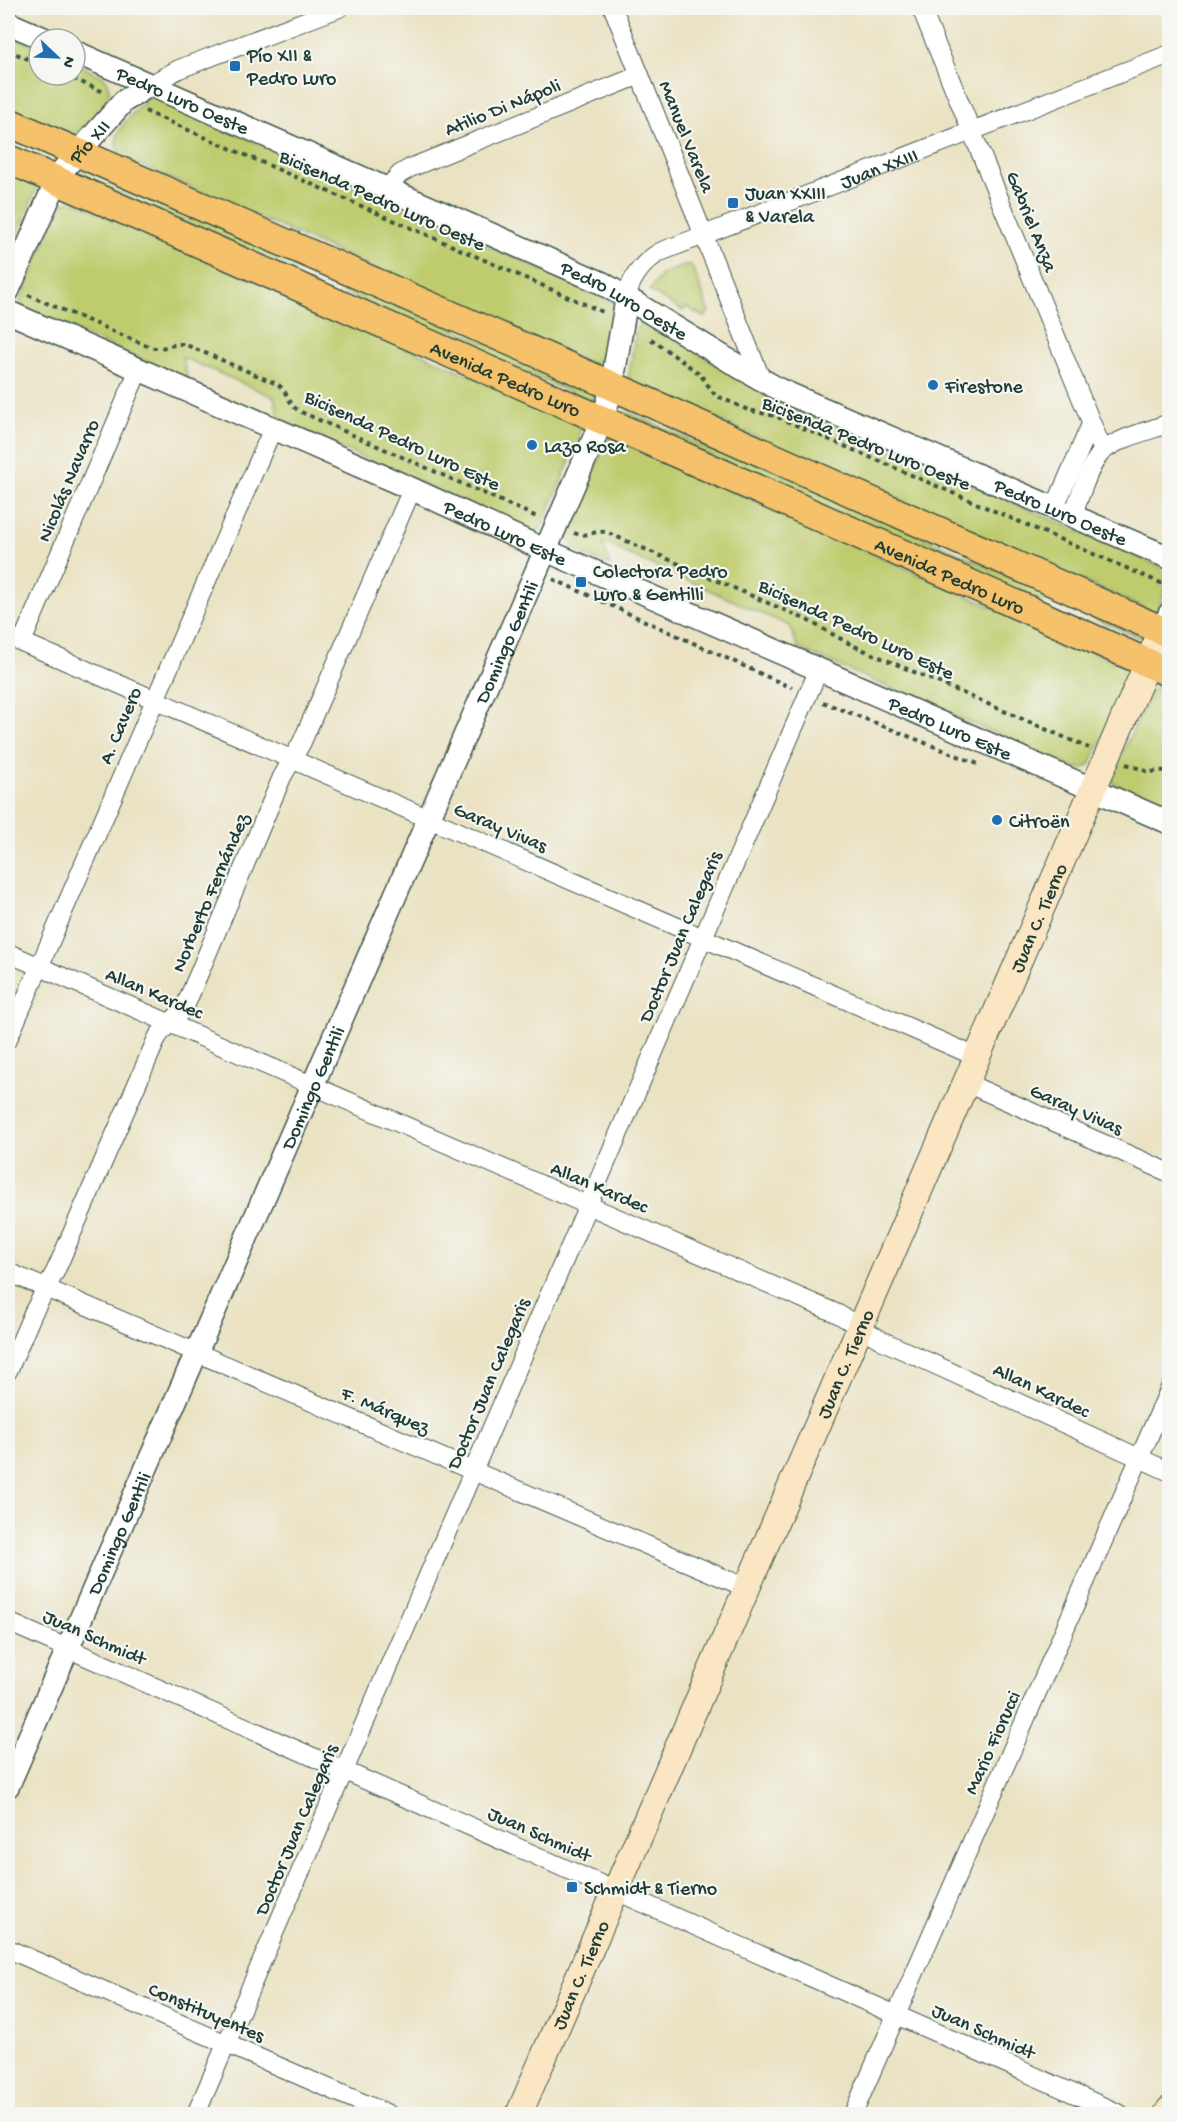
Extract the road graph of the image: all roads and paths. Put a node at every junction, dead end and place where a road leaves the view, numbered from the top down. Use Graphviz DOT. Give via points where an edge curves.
graph roads {
  1 [pos="339,8"];
  2 [pos="613,8"];
  3 [pos="921,8"];
  4 [pos="301,14"];
  5 [pos="8,23"];
  6 [pos="27,31"];
  7 [pos="8,50"];
  8 [pos="1170,54"];
  9 [pos="87,57"];
  10 [pos="27,59"];
  11 [pos="117,70"];
  12 [pos="640,75"];
  13 [pos="87,85"];
  14 [pos="150,85"];
  15 [pos="124,101"];
  16 [pos="8,122"];
  17 [pos="971,130"];
  18 [pos="77,152"];
  19 [pos="8,159"];
  20 [pos="55,180"];
  21 [pos="387,188"];
  22 [pos="703,234"];
  23 [pos="15,292"];
  24 [pos="627,297"];
  25 [pos="8,312"];
  26 [pos="614,317"];
  27 [pos="645,335"];
  28 [pos="139,369"];
  29 [pos="762,381"];
  30 [pos="612,386"];
  31 [pos="602,420"];
  32 [pos="1170,423"];
  33 [pos="1091,424"];
  34 [pos="273,428"];
  35 [pos="1103,451"];
  36 [pos="412,489"];
  37 [pos="1063,512"];
  38 [pos="544,520"];
  39 [pos="569,531"];
  40 [pos="545,550"];
  41 [pos="1170,558"];
  42 [pos="536,572"];
  43 [pos="1170,587"];
  44 [pos="1167,626"];
  45 [pos="15,639"];
  46 [pos="1159,668"];
  47 [pos="819,669"];
  48 [pos="807,696"];
  49 [pos="155,700"];
  50 [pos="1098,752"];
  51 [pos="292,759"];
  52 [pos="1118,761"];
  53 [pos="985,767"];
  54 [pos="1170,770"];
  55 [pos="1093,789"];
  56 [pos="428,819"];
  57 [pos="1170,822"];
  58 [pos="703,938"];
  59 [pos="8,953"];
  60 [pos="39,967"];
  61 [pos="170,1024"];
  62 [pos="8,1039"];
  63 [pos="977,1057"];
  64 [pos="966,1083"];
  65 [pos="312,1085"];
  66 [pos="1170,1173"];
  67 [pos="588,1205"];
  68 [pos="8,1272"];
  69 [pos="46,1288"];
  70 [pos="860,1327"];
  71 [pos="196,1353"];
  72 [pos="8,1371"];
  73 [pos="1170,1388"];
  74 [pos="1139,1458"];
  75 [pos="473,1471"];
  76 [pos="1170,1472"];
  77 [pos="747,1588"];
  78 [pos="8,1622"];
  79 [pos="68,1648"];
  80 [pos="344,1771"];
  81 [pos="8,1786"];
  82 [pos="616,1891"];
  83 [pos="8,1949"];
  84 [pos="896,2015"];
  85 [pos="226,2044"];
  86 [pos="1170,2109"];
  87 [pos="196,2115"];
  88 [pos="388,2115"];
  89 [pos="519,2115"];
  90 [pos="853,2115"];
  91 [pos="1120,2115"];
  92 [pos="1167,2115"];
  1 -- 4 [label="street, Pío XII"];
  2 -- 12 [label="street, Manuel Varela"];
  3 -- 17 [label="street, Gabriel Anza"];
  4 -- 14 [label="street, Pío XII"];
  5 -- 6 [label="street"];
  7 -- 10 [label="path"];
  8 -- 17 [label="street, Juan XXIII"];
  9 -- 11 [label="street, Pedro Luro Oeste"];
  11 -- 14 [label="street, Pedro Luro Oeste"];
  11 -- 15 [label="street, Pío XII" via="127,85"];
  12 -- 21 [label="street, Atilio Di Nápoli" via="410,168"];
  12 -- 22 [label="street, Manuel Varela"];
  13 -- 15 [label="path, Bicisenda Pedro Luro Oeste"];
  14 -- 15 [label="street, Pío XII"];
  14 -- 21 [label="street, Pedro Luro Oeste"];
  15 -- 18 [label="street, Pío XII"];
  15 -- 26 [label="path, Bicisenda Pedro Luro Oeste"];
  16 -- 18 [label="main road, Avenida Pedro Luro"];
  17 -- 22 [label="street, Juan XXIII"];
  17 -- 33 [label="street, Gabriel Anza"];
  18 -- 20 [label="street, Pío XII"];
  18 -- 30 [label="main road, Avenida Pedro Luro"];
  19 -- 20 [label="main road, Avenida Pedro Luro"];
  20 -- 23 [label="street, Pío XII"];
  20 -- 31 [label="main road, Avenida Pedro Luro"];
  21 -- 24 [label="street, Pedro Luro Oeste"];
  22 -- 24 [label="street, Juan XXIII" via="648,260 634,277"];
  22 -- 29 [label="street, Manuel Varela"];
  23 -- 38 [label="path, Bicisenda Pedro Luro Este" via="150,347 184,344 277,384 299,411"];
  24 -- 29 [label="street, Pedro Luro Oeste"];
  24 -- 30 [label="street, Juan XXIII"];
  25 -- 28 [label="street, Pedro Luro Este"];
  27 -- 43 [label="path, Bicisenda Pedro Luro Oeste" via="700,374 715,395 748,410 775,416"];
  28 -- 34 [label="street, Pedro Luro Este"];
  28 -- 45 [label="street, Nicolás Navarro"];
  29 -- 37 [label="street, Pedro Luro Oeste"];
  30 -- 31 [label="street, Domingo Gentili"];
  30 -- 44 [label="main road, Avenida Pedro Luro"];
  31 -- 40 [label="street, Domingo Gentili"];
  31 -- 46 [label="main road, Avenida Pedro Luro"];
  32 -- 35 [label="street"];
  33 -- 35 [label="street, Gabriel Anza"];
  33 -- 37 [label="street"];
  34 -- 36 [label="street, Pedro Luro Este"];
  34 -- 49 [label="street, A. Cavero"];
  35 -- 37 [label="street"];
  36 -- 40 [label="street, Pedro Luro Este"];
  36 -- 51 [label="street, Norberto Fernández"];
  37 -- 41 [label="street, Pedro Luro Oeste"];
  39 -- 50 [label="path, Bicisenda Pedro Luro Este" via="582,536 606,532"];
  40 -- 42 [label="street, Domingo Gentili"];
  40 -- 47 [label="street, Pedro Luro Este"];
  42 -- 48 [label="path"];
  42 -- 56 [label="street, Domingo Gentili"];
  44 -- 46 [label="main road, Juan C. Tierno"];
  45 -- 49 [label="street, Garay Vivas"];
  46 -- 55 [label="main road, Juan C. Tierno"];
  47 -- 48 [label="street, Doctor Juan Calegaris"];
  47 -- 55 [label="street, Pedro Luro Este"];
  48 -- 53 [label="path"];
  48 -- 58 [label="street, Doctor Juan Calegaris"];
  49 -- 51 [label="street, Garay Vivas"];
  49 -- 60 [label="street, A. Cavero"];
  51 -- 56 [label="street, Garay Vivas"];
  51 -- 61 [label="street, Norberto Fernández" via="186,1004"];
  52 -- 54 [label="path" via="1144,772"];
  55 -- 57 [label="street, Pedro Luro Este"];
  55 -- 63 [label="main road, Juan C. Tierno"];
  56 -- 58 [label="street, Garay Vivas"];
  56 -- 65 [label="street, Domingo Gentili"];
  58 -- 63 [label="street, Garay Vivas"];
  58 -- 67 [label="street, Doctor Juan Calegaris"];
  59 -- 60 [label="street, Allan Kardec"];
  60 -- 61 [label="street, Allan Kardec"];
  60 -- 62 [label="street, A. Cavero"];
  61 -- 65 [label="street, Allan Kardec"];
  61 -- 69 [label="street, Norberto Fernández" via="154,1044"];
  63 -- 64 [label="main road, Juan C. Tierno"];
  64 -- 66 [label="street, Garay Vivas"];
  64 -- 70 [label="main road, Juan C. Tierno"];
  65 -- 67 [label="street, Allan Kardec"];
  65 -- 71 [label="street, Domingo Gentili"];
  67 -- 70 [label="street, Allan Kardec"];
  67 -- 75 [label="street, Doctor Juan Calegaris"];
  68 -- 69 [label="street, F. Márquez"];
  69 -- 71 [label="street, F. Márquez"];
  69 -- 72 [label="street, Norberto Fernández"];
  70 -- 74 [label="street, Allan Kardec"];
  70 -- 77 [label="main road, Juan C. Tierno"];
  71 -- 75 [label="street, F. Márquez"];
  71 -- 79 [label="street, Domingo Gentili"];
  73 -- 74 [label="street, Mario Fiorucci"];
  74 -- 76 [label="street, Allan Kardec"];
  74 -- 84 [label="street, Mario Fiorucci"];
  75 -- 77 [label="street, F. Márquez"];
  75 -- 80 [label="street, Doctor Juan Calegaris"];
  77 -- 82 [label="main road, Juan C. Tierno"];
  78 -- 79 [label="street, Juan Schmidt"];
  79 -- 80 [label="street, Juan Schmidt"];
  79 -- 81 [label="street, Domingo Gentili"];
  80 -- 82 [label="street, Juan Schmidt"];
  80 -- 85 [label="street, Doctor Juan Calegaris"];
  82 -- 84 [label="street, Juan Schmidt"];
  82 -- 89 [label="main road, Juan C. Tierno"];
  83 -- 85 [label="street, Constituyentes"];
  84 -- 90 [label="street, Mario Fiorucci"];
  84 -- 91 [label="street, Juan Schmidt"];
  85 -- 87 [label="street, Doctor Juan Calegaris"];
  85 -- 88 [label="street, Constituyentes"];
  86 -- 92 [label="main road"];
}
